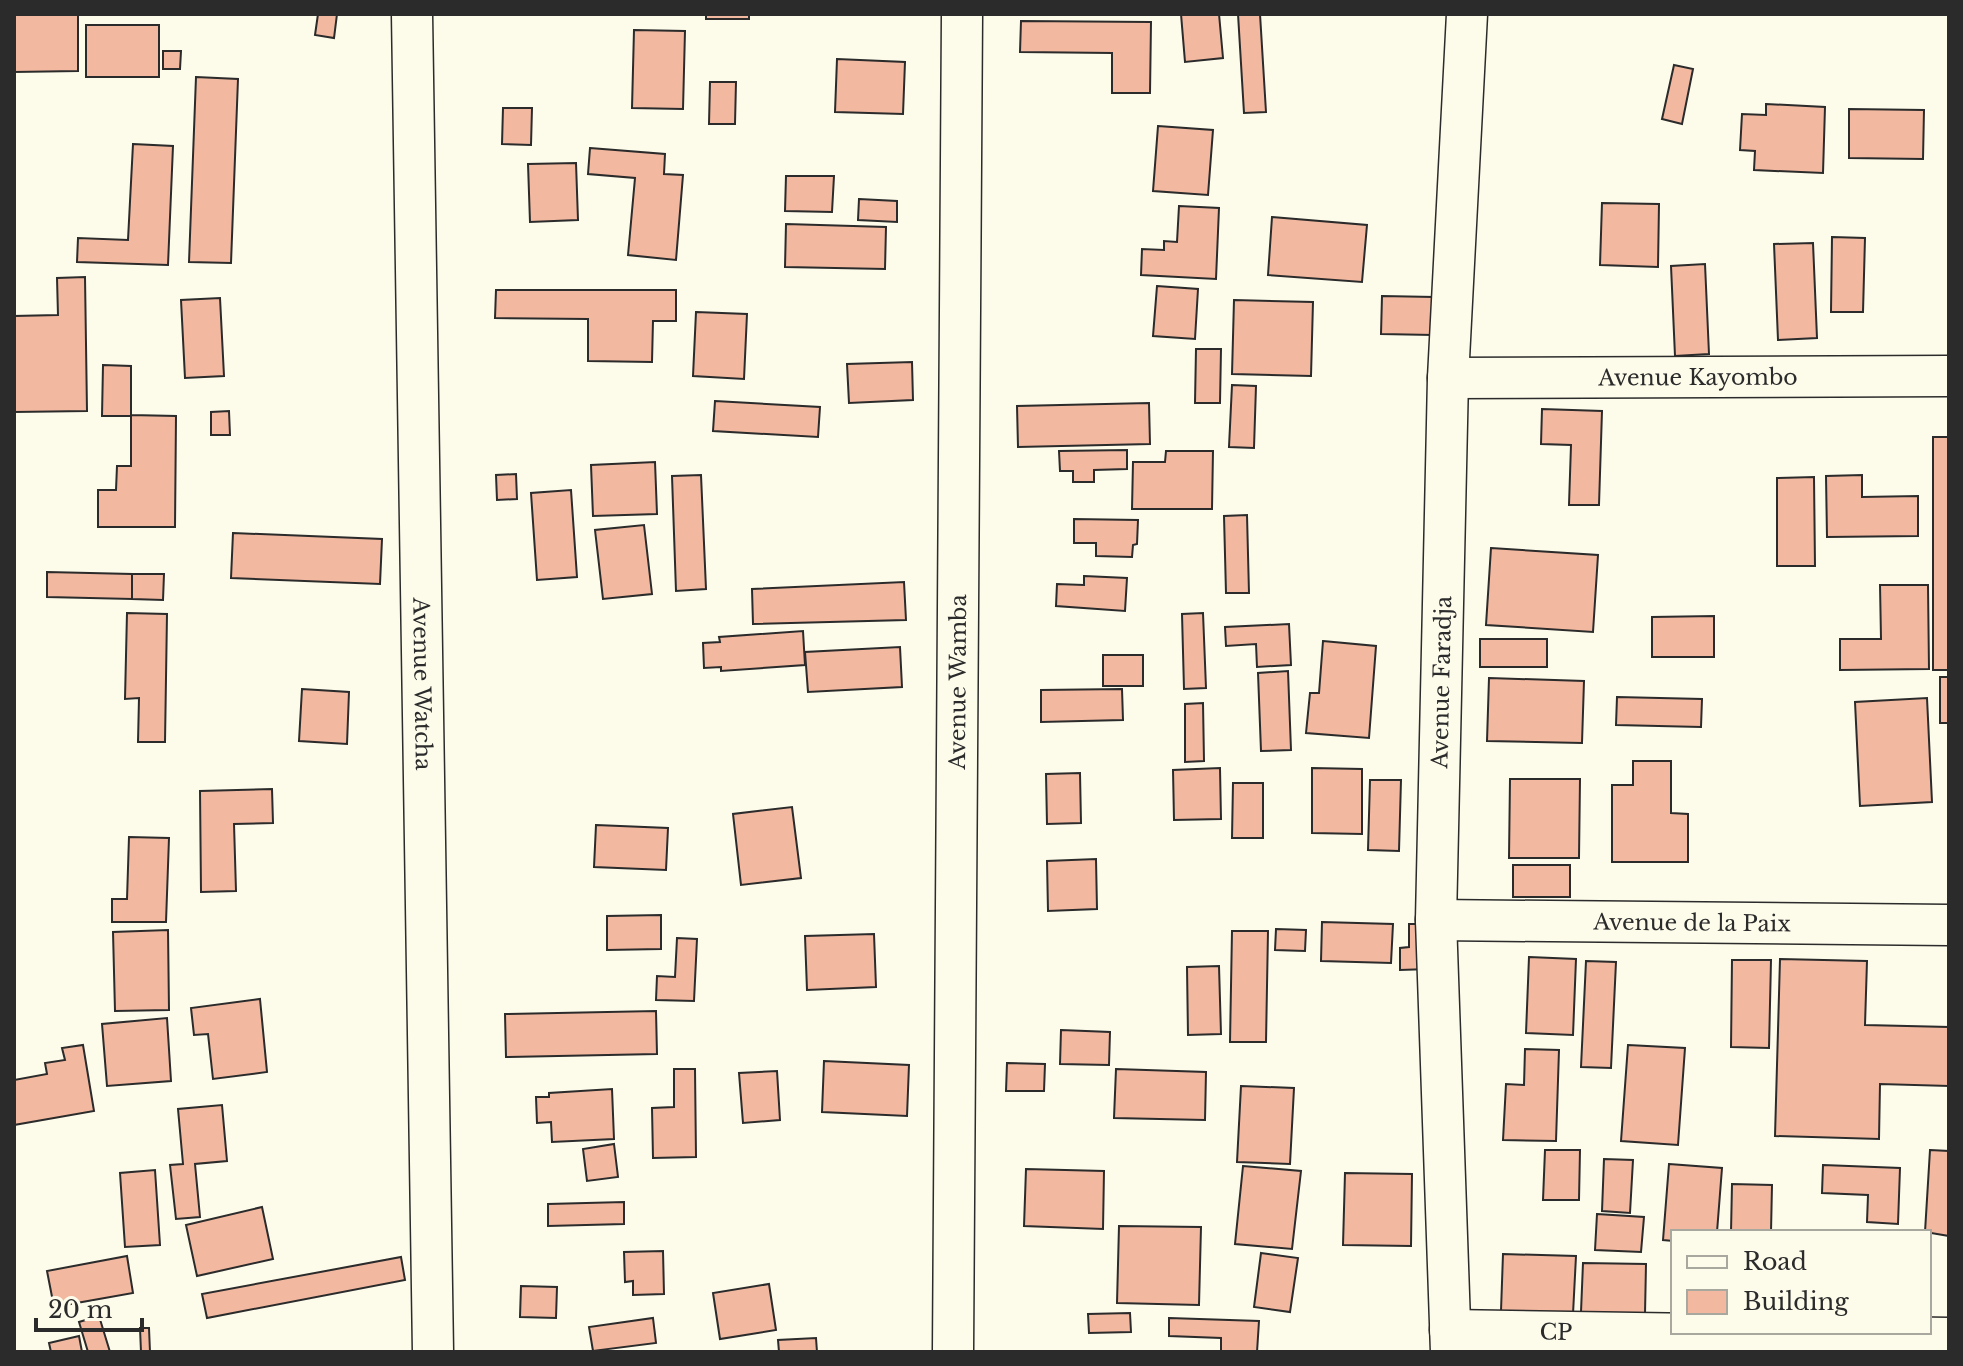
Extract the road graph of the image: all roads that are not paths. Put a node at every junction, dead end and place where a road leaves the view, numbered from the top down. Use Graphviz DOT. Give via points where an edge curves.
graph roads {
  1 [pos="412,14"];
  2 [pos="962,14"];
  3 [pos="1467,14"];
  4 [pos="1949,376"];
  5 [pos="1448,378"];
  6 [pos="1436,920"];
  7 [pos="1949,925"];
  8 [pos="1949,1338"];
  9 [pos="1450,1341"];
  10 [pos="433,1352"];
  11 [pos="953,1352"];
  1 -- 10 [label="street, Avenue Watcha"];
  2 -- 11 [label="street, Avenue Wamba"];
  3 -- 5 [label="street, Avenue Faradja"];
  4 -- 5 [label="street, Avenue Kayombo"];
  5 -- 6 [label="street, Avenue Faradja"];
  6 -- 7 [label="street, Avenue de la Paix"];
  6 -- 9 [label="street, Avenue Faradja"];
  8 -- 9 [label="street, CP"];
}
